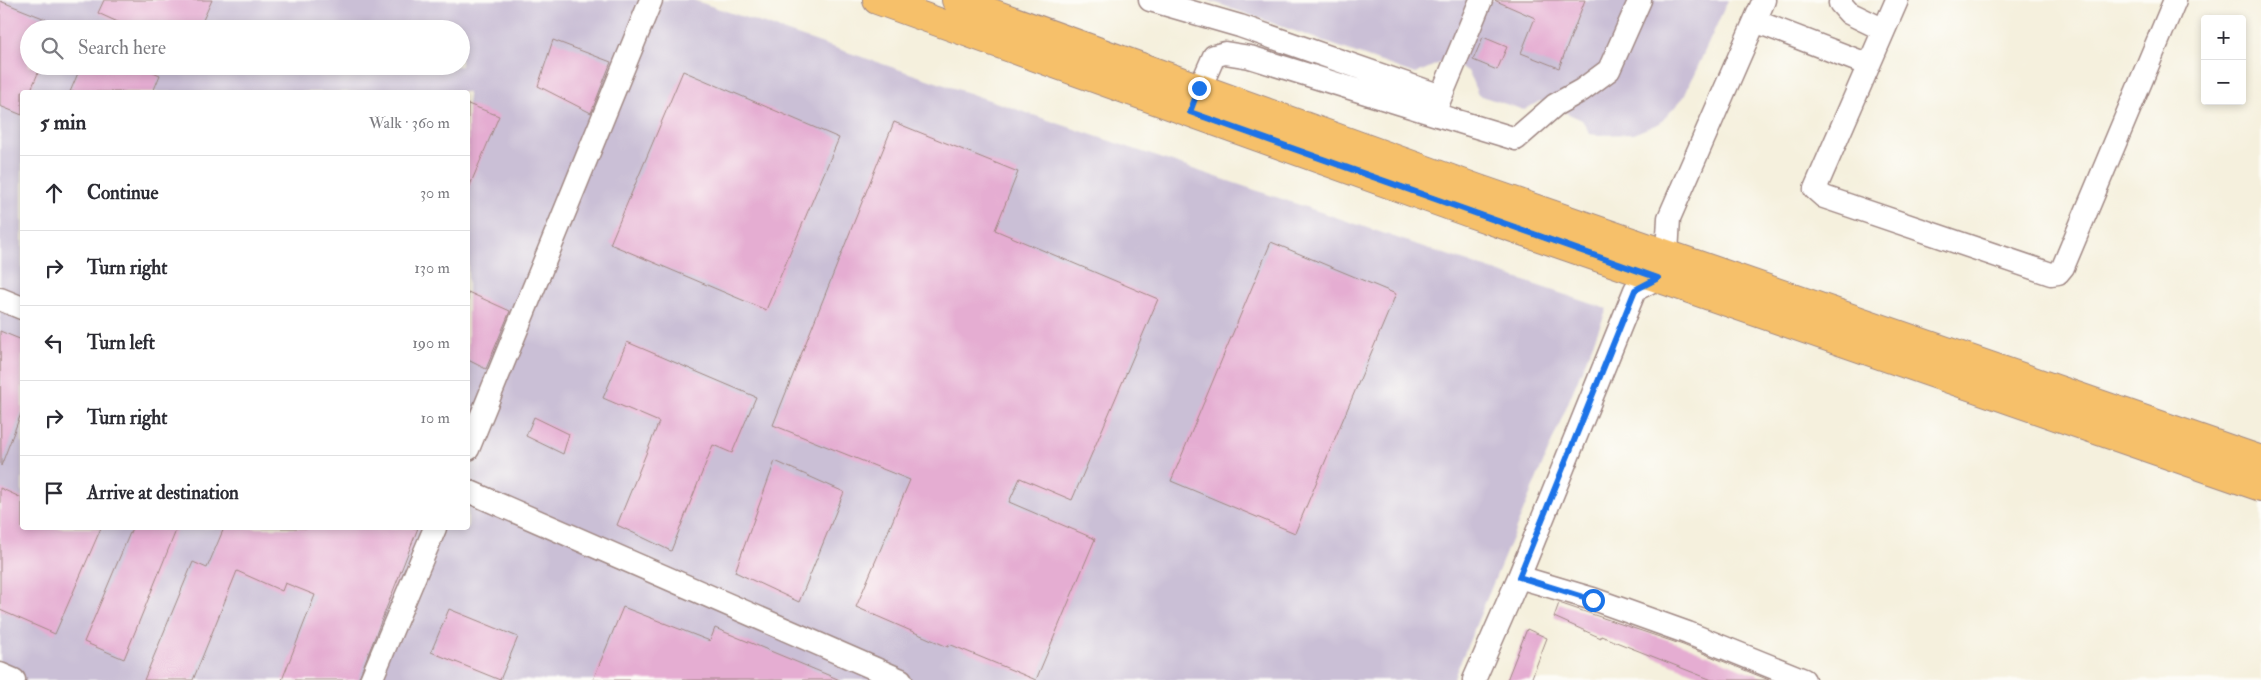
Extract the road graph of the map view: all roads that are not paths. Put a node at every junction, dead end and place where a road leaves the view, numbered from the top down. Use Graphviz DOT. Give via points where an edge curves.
graph roads {
  1 [pos="651,0"];
  2 [pos="877,0"];
  3 [pos="956,0"];
  4 [pos="1150,0"];
  5 [pos="1481,0"];
  6 [pos="1640,0"];
  7 [pos="1764,0"];
  8 [pos="1841,0"];
  9 [pos="1897,0"];
  10 [pos="2175,0"];
  11 [pos="1755,21"];
  12 [pos="1884,30"];
  13 [pos="1869,65"];
  14 [pos="1194,100"];
  15 [pos="1437,105"];
  16 [pos="1663,266"];
  17 [pos="0,299"];
  18 [pos="20,307"];
  19 [pos="470,444"];
  20 [pos="2261,460"];
  21 [pos="2261,487"];
  22 [pos="470,493"];
  23 [pos="434,530"];
  24 [pos="1519,577"];
  25 [pos="0,674"];
  26 [pos="14,680"];
  27 [pos="371,680"];
  28 [pos="901,680"];
  29 [pos="1474,680"];
  30 [pos="1804,680"];
  1 -- 19 [label="street"];
  2 -- 14 [label="main road"];
  3 -- 14 [label="main road"];
  4 -- 15 [label="street" via="1240,26"];
  5 -- 15 [label="street"];
  6 -- 15 [label="street" via="1610,70 1555,105 1516,139"];
  7 -- 11 [label="street"];
  8 -- 12 [label="street" via="1849,13"];
  9 -- 12 [label="street"];
  10 -- 13 [label="street" via="2058,273 2051,274 1824,197 1816,189"];
  11 -- 13 [label="street"];
  11 -- 16 [label="street" via="1669,218"];
  12 -- 13 [label="street"];
  14 -- 15 [label="street" via="1214,56 1225,53"];
  14 -- 16 [label="main road"];
  16 -- 20 [label="main road"];
  16 -- 21 [label="main road"];
  16 -- 24 [label="street" via="1635,290"];
  17 -- 18 [label="street"];
  22 -- 28 [label="street"];
  23 -- 27 [label="street"];
  24 -- 29 [label="street"];
  24 -- 30 [label="street" via="1688,633"];
  25 -- 26 [label="street"];
}
